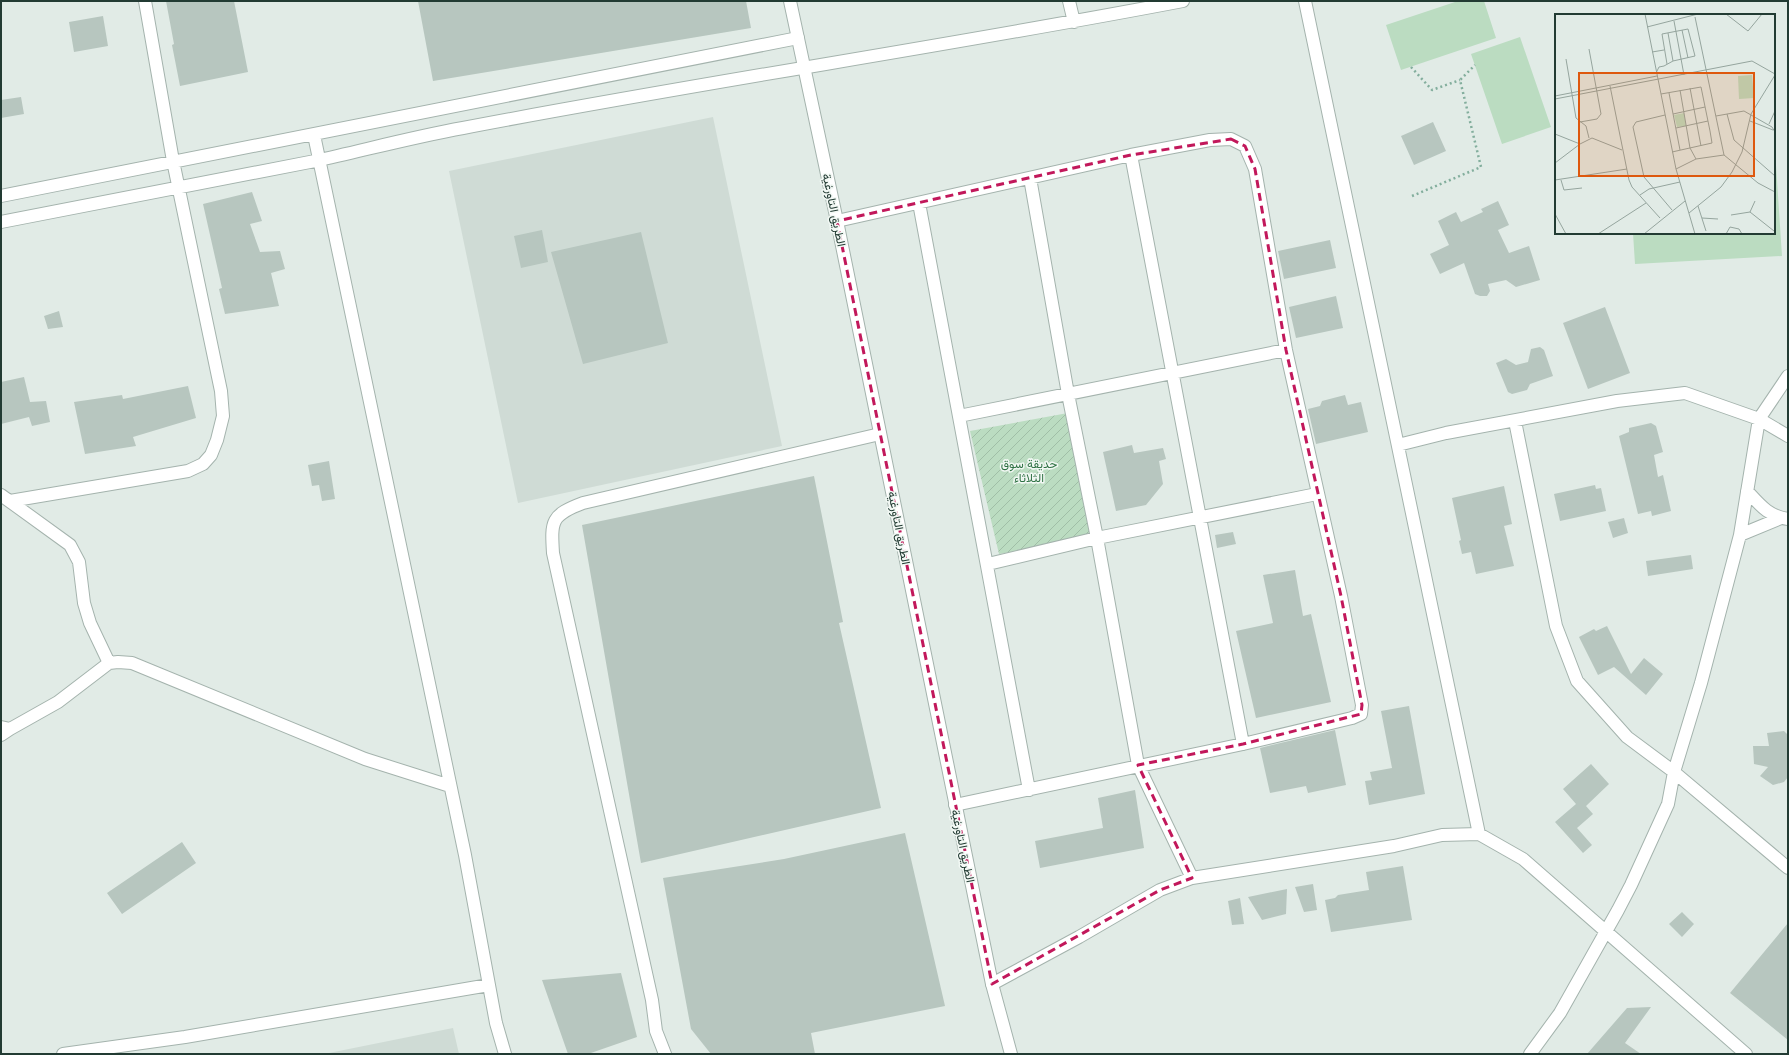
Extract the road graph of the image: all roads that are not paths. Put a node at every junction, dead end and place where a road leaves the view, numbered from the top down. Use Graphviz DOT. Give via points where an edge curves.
graph roads {
  1 [pos="144,1"];
  2 [pos="1069,1"];
  3 [pos="1183,1"];
  4 [pos="1305,1"];
  5 [pos="791,2"];
  6 [pos="1074,22"];
  7 [pos="798,38"];
  8 [pos="804,66"];
  9 [pos="314,135"];
  10 [pos="1131,155"];
  11 [pos="319,160"];
  12 [pos="173,161"];
  13 [pos="1030,178"];
  14 [pos="179,188"];
  15 [pos="1,196"];
  16 [pos="919,203"];
  17 [pos="837,221"];
  18 [pos="1,222"];
  19 [pos="1286,350"];
  20 [pos="1173,373"];
  21 [pos="1788,376"];
  22 [pos="1068,394"];
  23 [pos="959,416"];
  24 [pos="1759,419"];
  25 [pos="1515,421"];
  26 [pos="880,434"];
  27 [pos="1788,436"];
  28 [pos="1398,445"];
  29 [pos="1747,491"];
  30 [pos="1317,494"];
  31 [pos="6,498"];
  32 [pos="1784,518"];
  33 [pos="1200,519"];
  34 [pos="1740,535"];
  35 [pos="1097,538"];
  36 [pos="988,564"];
  37 [pos="108,663"];
  38 [pos="4,730"];
  39 [pos="1243,744"];
  40 [pos="1138,765"];
  41 [pos="1674,772"];
  42 [pos="450,786"];
  43 [pos="1029,790"];
  44 [pos="955,805"];
  45 [pos="1479,834"];
  46 [pos="1788,868"];
  47 [pos="1192,878"];
  48 [pos="1605,931"];
  49 [pos="992,984"];
  50 [pos="489,985"];
  51 [pos="63,1054"];
  52 [pos="505,1054"];
  53 [pos="665,1054"];
  54 [pos="1011,1054"];
  55 [pos="1530,1054"];
  56 [pos="1746,1054"];
  1 -- 12 [label="street"];
  2 -- 6 [label="street"];
  3 -- 6 [label="street"];
  4 -- 28 [label="street"];
  5 -- 7 [label="street, الطريق التاورغية"];
  6 -- 8 [label="street"];
  7 -- 8 [label="street, الطريق التاورغية"];
  7 -- 9 [label="street"];
  8 -- 11 [label="street" via="460,128"];
  8 -- 17 [label="street, الطريق التاورغية"];
  9 -- 11 [label="street"];
  9 -- 12 [label="street"];
  10 -- 13 [label="street"];
  10 -- 19 [label="street" via="1210,140 1231,139 1245,146 1255,169"];
  10 -- 20 [label="street"];
  11 -- 14 [label="street"];
  11 -- 42 [label="street"];
  12 -- 14 [label="street"];
  12 -- 15 [label="street"];
  13 -- 16 [label="street"];
  13 -- 22 [label="street"];
  14 -- 18 [label="street"];
  14 -- 31 [label="street" via="221,392 223,416 211,455 202,464 188,471"];
  16 -- 17 [label="street"];
  16 -- 23 [label="street"];
  17 -- 26 [label="street, الطريق التاورغية"];
  19 -- 20 [label="street"];
  19 -- 30 [label="street"];
  20 -- 22 [label="street"];
  20 -- 33 [label="street"];
  21 -- 24 [label="street"];
  22 -- 23 [label="street"];
  22 -- 35 [label="street"];
  23 -- 36 [label="street"];
  24 -- 25 [label="street" via="1684,393 1617,401"];
  24 -- 27 [label="street"];
  24 -- 29 [label="street"];
  25 -- 28 [label="street" via="1446,433"];
  25 -- 41 [label="street" via="1556,626 1577,681 1627,737"];
  26 -- 44 [label="street, الطريق التاورغية"];
  26 -- 53 [label="street" via="583,503 564,510 555,520 552,533 553,554 652,1000 656,1031"];
  28 -- 45 [label="street"];
  29 -- 32 [label="street" via="1764,510"];
  29 -- 34 [label="street"];
  30 -- 33 [label="street"];
  30 -- 39 [label="street" via="1341,596 1362,705 1361,714"];
  31 -- 37 [label="street" via="70,545 79,562 84,603 90,623"];
  32 -- 34 [label="street"];
  33 -- 35 [label="street"];
  33 -- 39 [label="street"];
  34 -- 41 [label="street" via="1701,683"];
  35 -- 36 [label="street"];
  35 -- 40 [label="street"];
  36 -- 43 [label="street"];
  37 -- 38 [label="street" via="58,702"];
  37 -- 42 [label="street" via="132,663 364,759"];
  39 -- 40 [label="street"];
  40 -- 43 [label="street"];
  40 -- 47 [label="street"];
  41 -- 46 [label="street"];
  41 -- 48 [label="street" via="1668,804 1631,885"];
  42 -- 50 [label="street"];
  43 -- 44 [label="street"];
  44 -- 49 [label="street, الطريق التاورغية"];
  45 -- 47 [label="street" via="1442,835 1394,846"];
  45 -- 48 [label="street" via="1523,859"];
  47 -- 49 [label="street" via="1160,890"];
  48 -- 55 [label="street" via="1560,1012"];
  48 -- 56 [label="street"];
  49 -- 54 [label="street, الطريق التاورغية"];
  50 -- 51 [label="street" via="185,1037"];
  50 -- 52 [label="street"];
}
